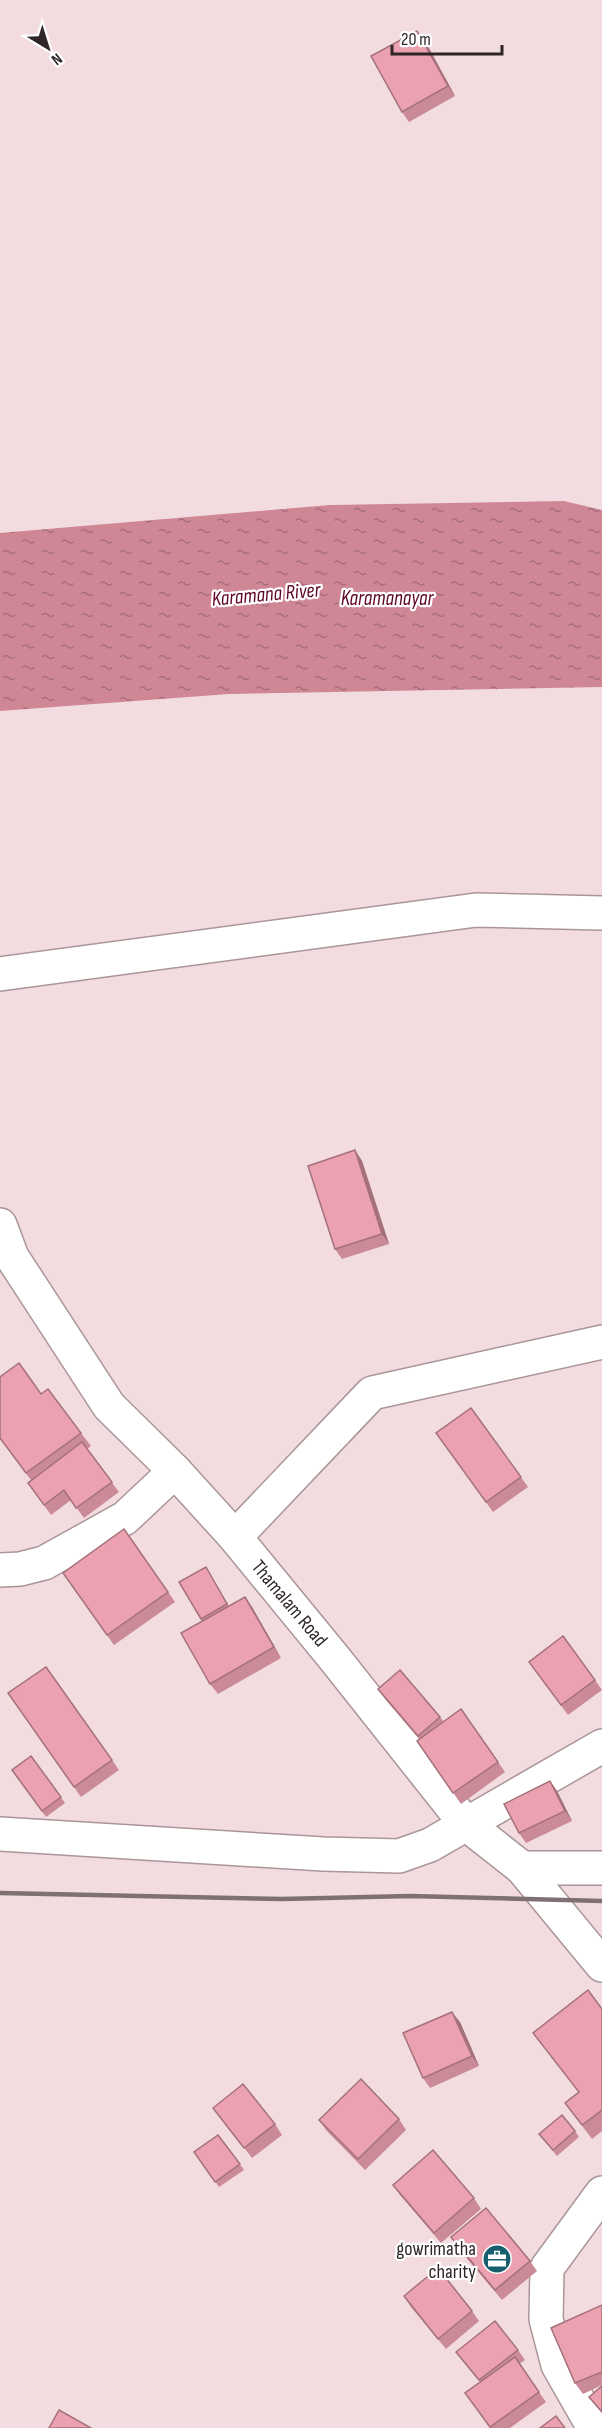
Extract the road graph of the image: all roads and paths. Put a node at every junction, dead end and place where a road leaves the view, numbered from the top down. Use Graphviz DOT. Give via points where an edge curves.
graph roads {
  1 [pos="602,914"];
  2 [pos="0,974"];
  3 [pos="0,1225"];
  4 [pos="602,1342"];
  5 [pos="174,1472"];
  6 [pos="235,1537"];
  7 [pos="0,1570"];
  8 [pos="602,1746"];
  9 [pos="465,1823"];
  10 [pos="0,1834"];
  11 [pos="522,1868"];
  12 [pos="602,1868"];
  13 [pos="602,1965"];
  14 [pos="602,2193"];
  15 [pos="594,2428"];
  1 -- 2 [label="street" via="476,910"];
  3 -- 5 [label="street, Thamalam Road" via="12,1257 109,1406"];
  4 -- 6 [label="street" via="372,1393"];
  5 -- 6 [label="street, Thamalam Road"];
  5 -- 7 [label="street" via="125,1518 44,1563"];
  6 -- 9 [label="street, Thamalam Road"];
  8 -- 9 [label="street"];
  9 -- 10 [label="street" via="430,1845 399,1856"];
  9 -- 11 [label="street, Thamalam Road"];
  11 -- 12 [label="street"];
  11 -- 13 [label="street, Thamalam Road"];
  14 -- 15 [label="street" via="547,2268 546,2319 558,2365"];
}
